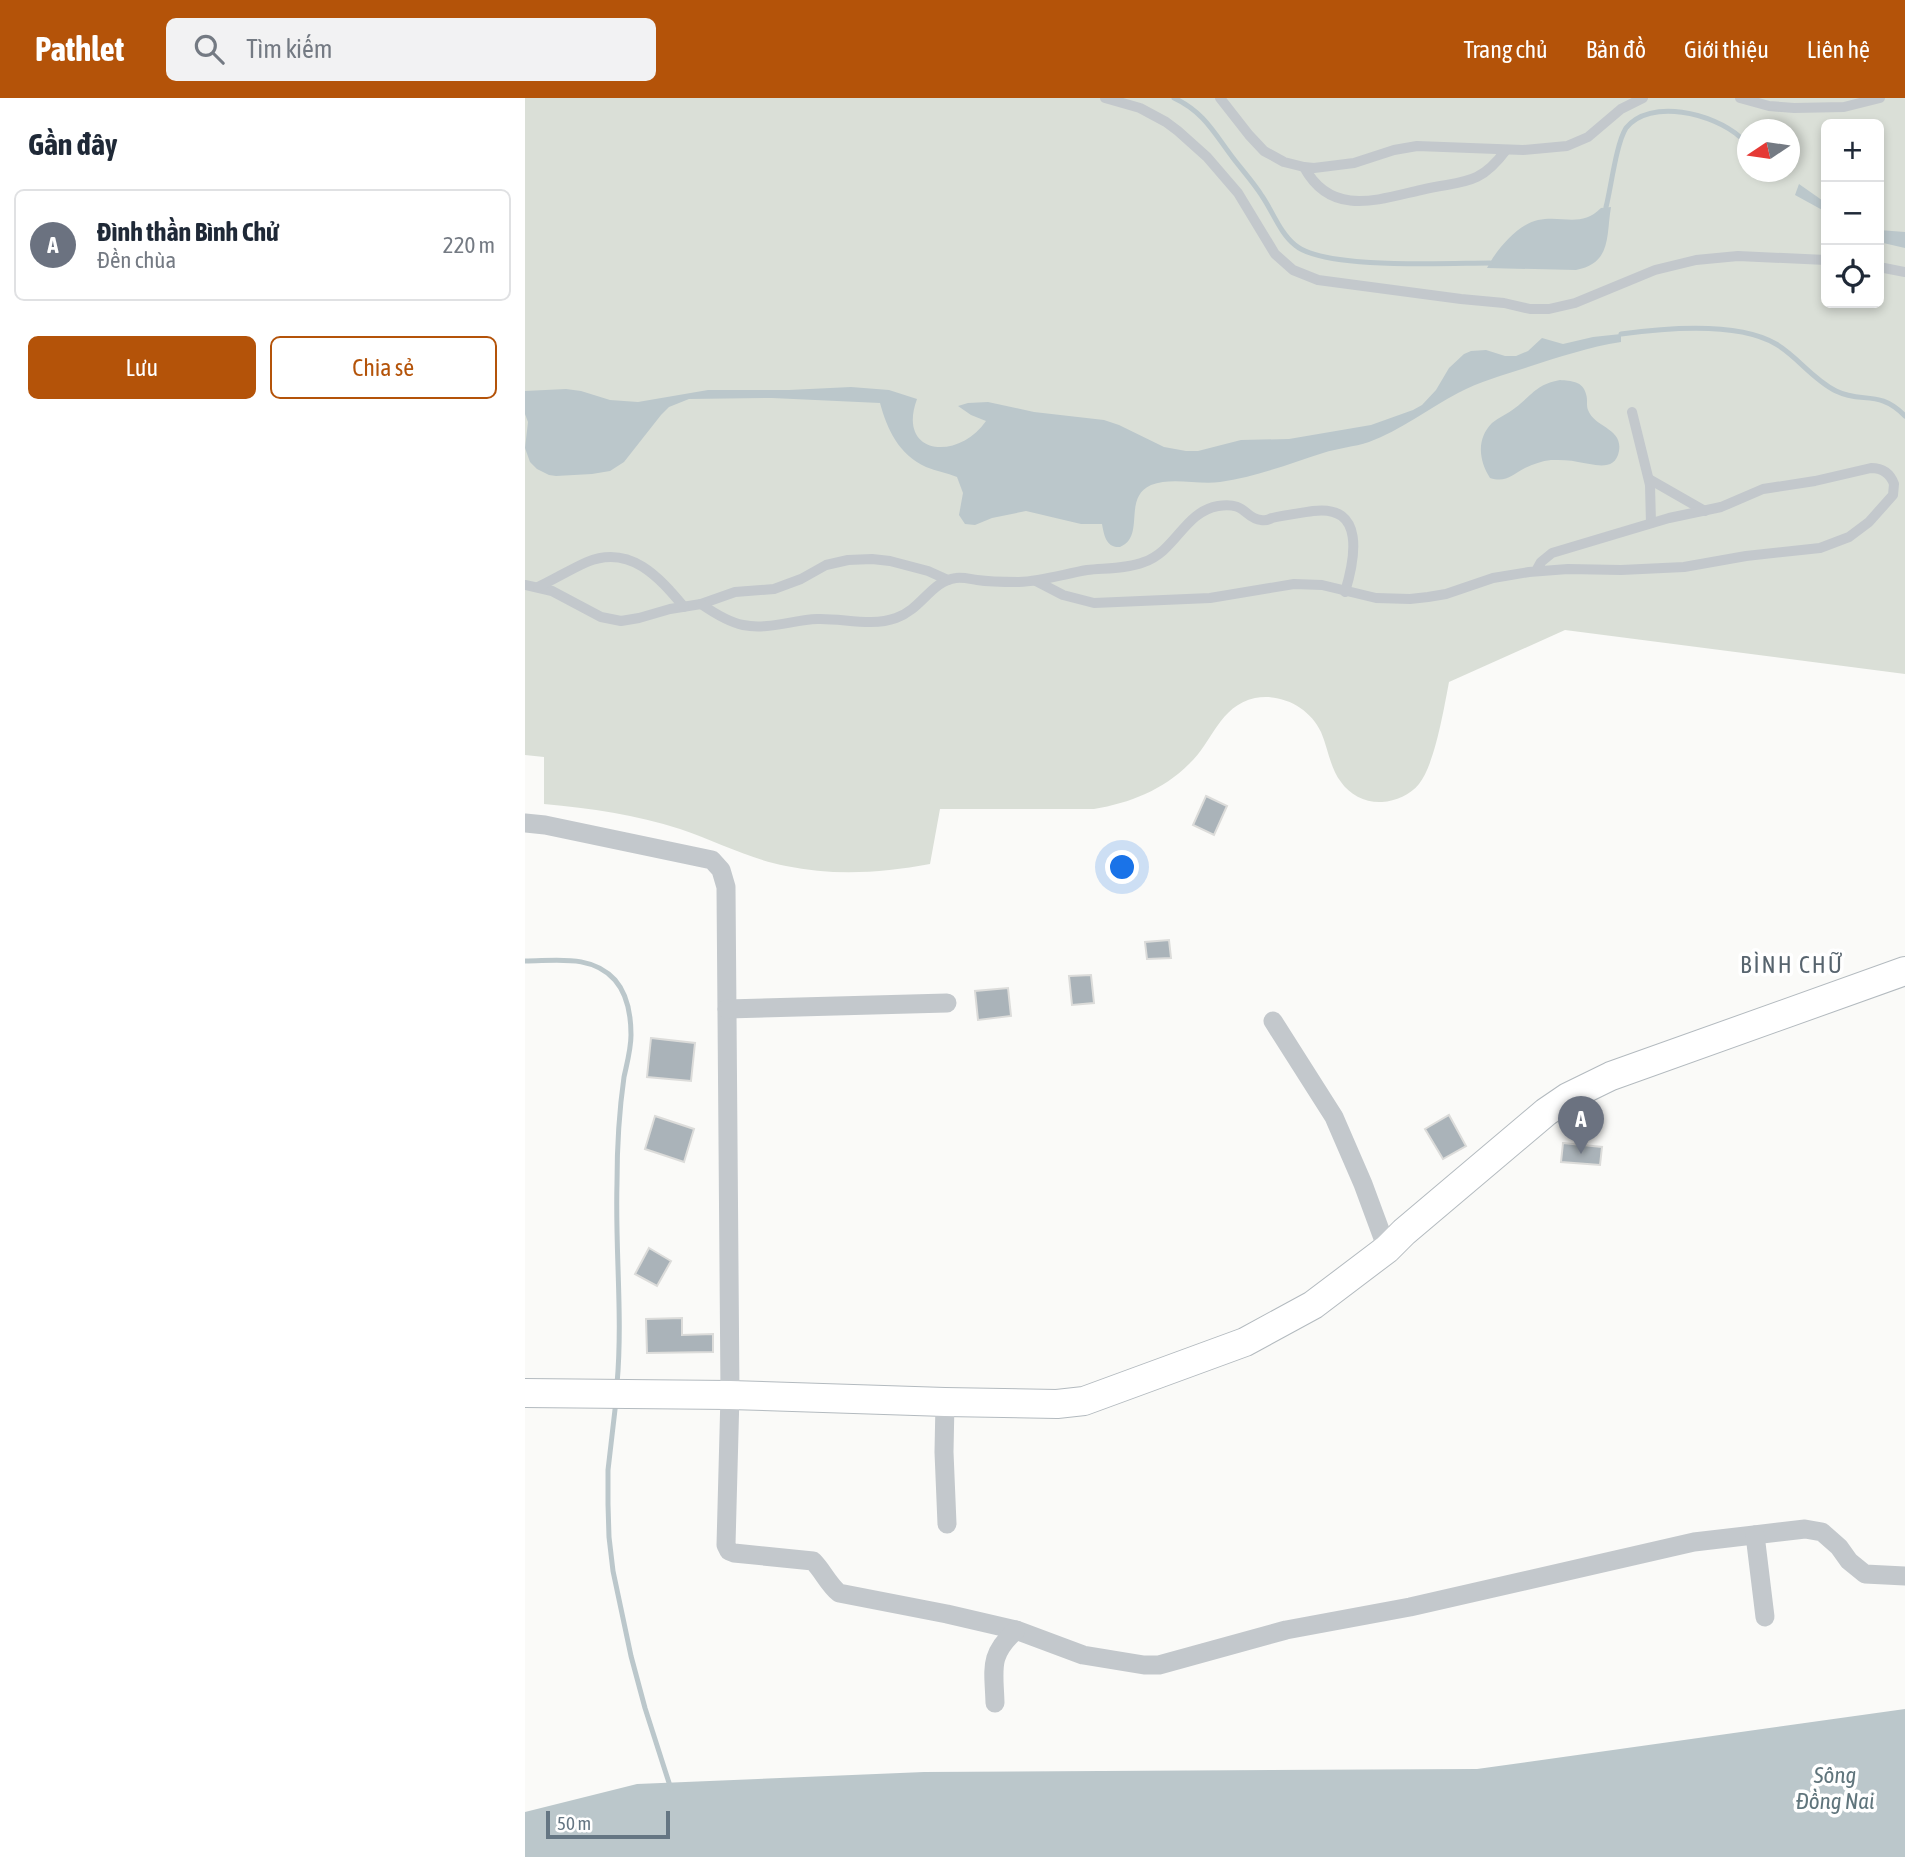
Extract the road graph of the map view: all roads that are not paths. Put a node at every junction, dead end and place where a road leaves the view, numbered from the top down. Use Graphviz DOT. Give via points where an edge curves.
graph roads {
  1 [pos="1105,98"];
  2 [pos="1220,98"];
  3 [pos="1643,98"];
  4 [pos="1741,98"];
  5 [pos="1880,98"];
  6 [pos="1506,150"];
  7 [pos="1304,167"];
  8 [pos="1821,260"];
  9 [pos="1884,268"];
  10 [pos="1905,272"];
  11 [pos="1632,412"];
  12 [pos="1649,479"];
  13 [pos="1900,488"];
  14 [pos="1705,511"];
  15 [pos="1651,523"];
  16 [pos="1536,571"];
  17 [pos="948,580"];
  18 [pos="1036,581"];
  19 [pos="525,585"];
  20 [pos="538,587"];
  21 [pos="1346,592"];
  22 [pos="701,604"];
  23 [pos="684,607"];
  24 [pos="525,823"];
  25 [pos="1905,971"];
  26 [pos="947,1003"];
  27 [pos="727,1009"];
  28 [pos="1273,1021"];
  29 [pos="1387,1249"];
  30 [pos="525,1393"];
  31 [pos="730,1395"];
  32 [pos="944,1402"];
  33 [pos="947,1524"];
  34 [pos="1755,1535"];
  35 [pos="1905,1576"];
  36 [pos="1765,1617"];
  37 [pos="1016,1630"];
  38 [pos="995,1703"];
  1 -- 8 [label="lane" via="1140,108 1178,131 1238,193 1275,254 1293,270 1318,280 1549,309 1696,260 1738,256"];
  2 -- 7 [label="lane" via="1264,151"];
  3 -- 6 [label="lane" via="1578,142 1548,149"];
  4 -- 5 [label="lane" via="1794,108 1844,107"];
  6 -- 7 [label="lane" via="1417,146 1354,163"];
  6 -- 7 [label="lane" via="1485,172 1467,182 1364,202 1328,194"];
  9 -- 10 [label="lane"];
  11 -- 12 [label="lane"];
  12 -- 14 [label="lane"];
  12 -- 15 [label="lane"];
  13 -- 14 [label="lane" via="1887,473 1871,468 1763,489"];
  13 -- 16 [label="lane" via="1869,522 1849,537 1820,548 1684,567"];
  14 -- 15 [label="lane"];
  15 -- 16 [label="lane" via="1552,552"];
  16 -- 21 [label="lane" via="1419,598 1384,599"];
  17 -- 18 [label="lane"];
  17 -- 22 [label="lane" via="908,565 856,559 826,565 781,587 735,592"];
  17 -- 22 [label="lane" via="907,614 883,622 816,619 755,627 734,623"];
  18 -- 21 [label="lane" via="1078,600 1112,604 1232,596 1294,584"];
  18 -- 21 [label="lane" via="1145,562 1165,550 1196,515 1226,505 1262,521 1314,511 1339,513 1349,523 1353,542"];
  19 -- 20 [label="lane"];
  20 -- 23 [label="lane" via="611,620 632,620"];
  20 -- 23 [label="lane" via="595,559 617,557 648,569"];
  22 -- 23 [label="lane"];
  24 -- 27 [label="street" via="712,860 726,887"];
  25 -- 29 [label="street" via="1589,1086 1546,1112"];
  26 -- 27 [label="street"];
  27 -- 31 [label="street"];
  28 -- 29 [label="street" via="1334,1117"];
  29 -- 32 [label="street" via="1313,1305 1245,1342 1093,1398 1057,1404"];
  30 -- 31 [label="street"];
  31 -- 32 [label="street"];
  31 -- 37 [label="street" via="729,1551 813,1561 839,1593"];
  32 -- 33 [label="street"];
  34 -- 35 [label="street" via="1805,1529 1822,1532 1865,1573"];
  34 -- 36 [label="street"];
  34 -- 37 [label="street" via="1694,1542 1286,1630 1159,1665 1083,1655"];
  37 -- 38 [label="street" via="996,1654"];
}
